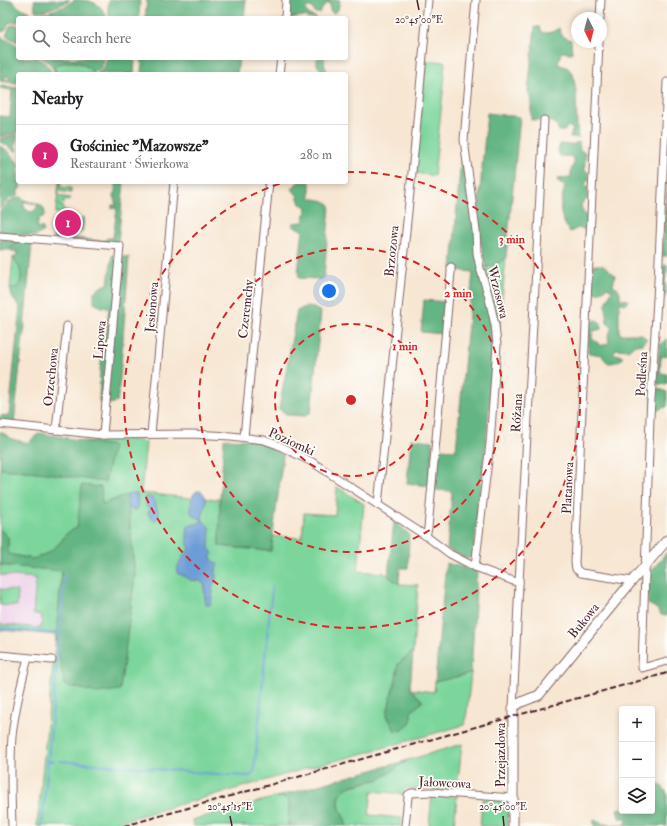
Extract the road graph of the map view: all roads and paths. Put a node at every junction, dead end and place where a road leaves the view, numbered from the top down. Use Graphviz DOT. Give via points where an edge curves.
graph roads {
  1 [pos="286,0"];
  2 [pos="428,0"];
  3 [pos="476,0"];
  4 [pos="601,0"];
  5 [pos="600,12"];
  6 [pos="285,16"];
  7 [pos="599,48"];
  8 [pos="281,60"];
  9 [pos="279,72"];
  10 [pos="667,82"];
  11 [pos="544,120"];
  12 [pos="174,184"];
  13 [pos="269,184"];
  14 [pos="0,236"];
  15 [pos="451,267"];
  16 [pos="67,326"];
  17 [pos="0,424"];
  18 [pos="56,430"];
  19 [pos="151,434"];
  20 [pos="103,435"];
  21 [pos="244,437"];
  22 [pos="378,505"];
  23 [pos="426,536"];
  24 [pos="667,540"];
  25 [pos="645,566"];
  26 [pos="475,567"];
  27 [pos="632,581"];
  28 [pos="518,583"];
  29 [pos="0,655"];
  30 [pos="28,658"];
  31 [pos="52,660"];
  32 [pos="667,661"];
  33 [pos="513,708"];
  34 [pos="513,798"];
  35 [pos="12,826"];
  36 [pos="405,826"];
  37 [pos="513,826"];
  1 -- 6 [label="street"];
  2 -- 22 [label="street, Brzozowa"];
  3 -- 26 [label="street, Wrzosowa" via="464,140 477,253 495,325 497,345 490,444"];
  4 -- 5 [label="street"];
  7 -- 27 [label="street, Platanowa" via="575,555 576,569 581,573"];
  8 -- 9 [label="street"];
  10 -- 25 [label="street, Podleśna"];
  11 -- 28 [label="street, Różana"];
  12 -- 19 [label="street, Jesionowa"];
  13 -- 21 [label="street, Czeremchy"];
  14 -- 20 [label="street, Lipowa" via="120,246"];
  15 -- 23 [label="street"];
  16 -- 18 [label="street, Orzechowa"];
  17 -- 18 [label="street, Poziomki"];
  18 -- 20 [label="street, Poziomki"];
  19 -- 20 [label="street, Poziomki"];
  19 -- 21 [label="street, Poziomki"];
  21 -- 22 [label="street, Poziomki" via="264,440 312,462"];
  22 -- 23 [label="street, Poziomki"];
  23 -- 26 [label="street, Poziomki" via="450,554"];
  24 -- 25 [label="street, Bukowa"];
  25 -- 27 [label="street, Bukowa"];
  25 -- 32 [label="street, Podleśna" via="642,668"];
  26 -- 28 [label="street, Poziomki"];
  27 -- 33 [label="street, Bukowa" via="539,695"];
  28 -- 33 [label="street, Różana"];
  29 -- 30 [label="street"];
  30 -- 31 [label="street"];
  30 -- 35 [label="street" via="12,737"];
  33 -- 34 [label="street, Przejazdowa"];
  34 -- 36 [label="street, Jałowcowa" via="431,792 409,793"];
  34 -- 37 [label="street, Przejazdowa"];
}
